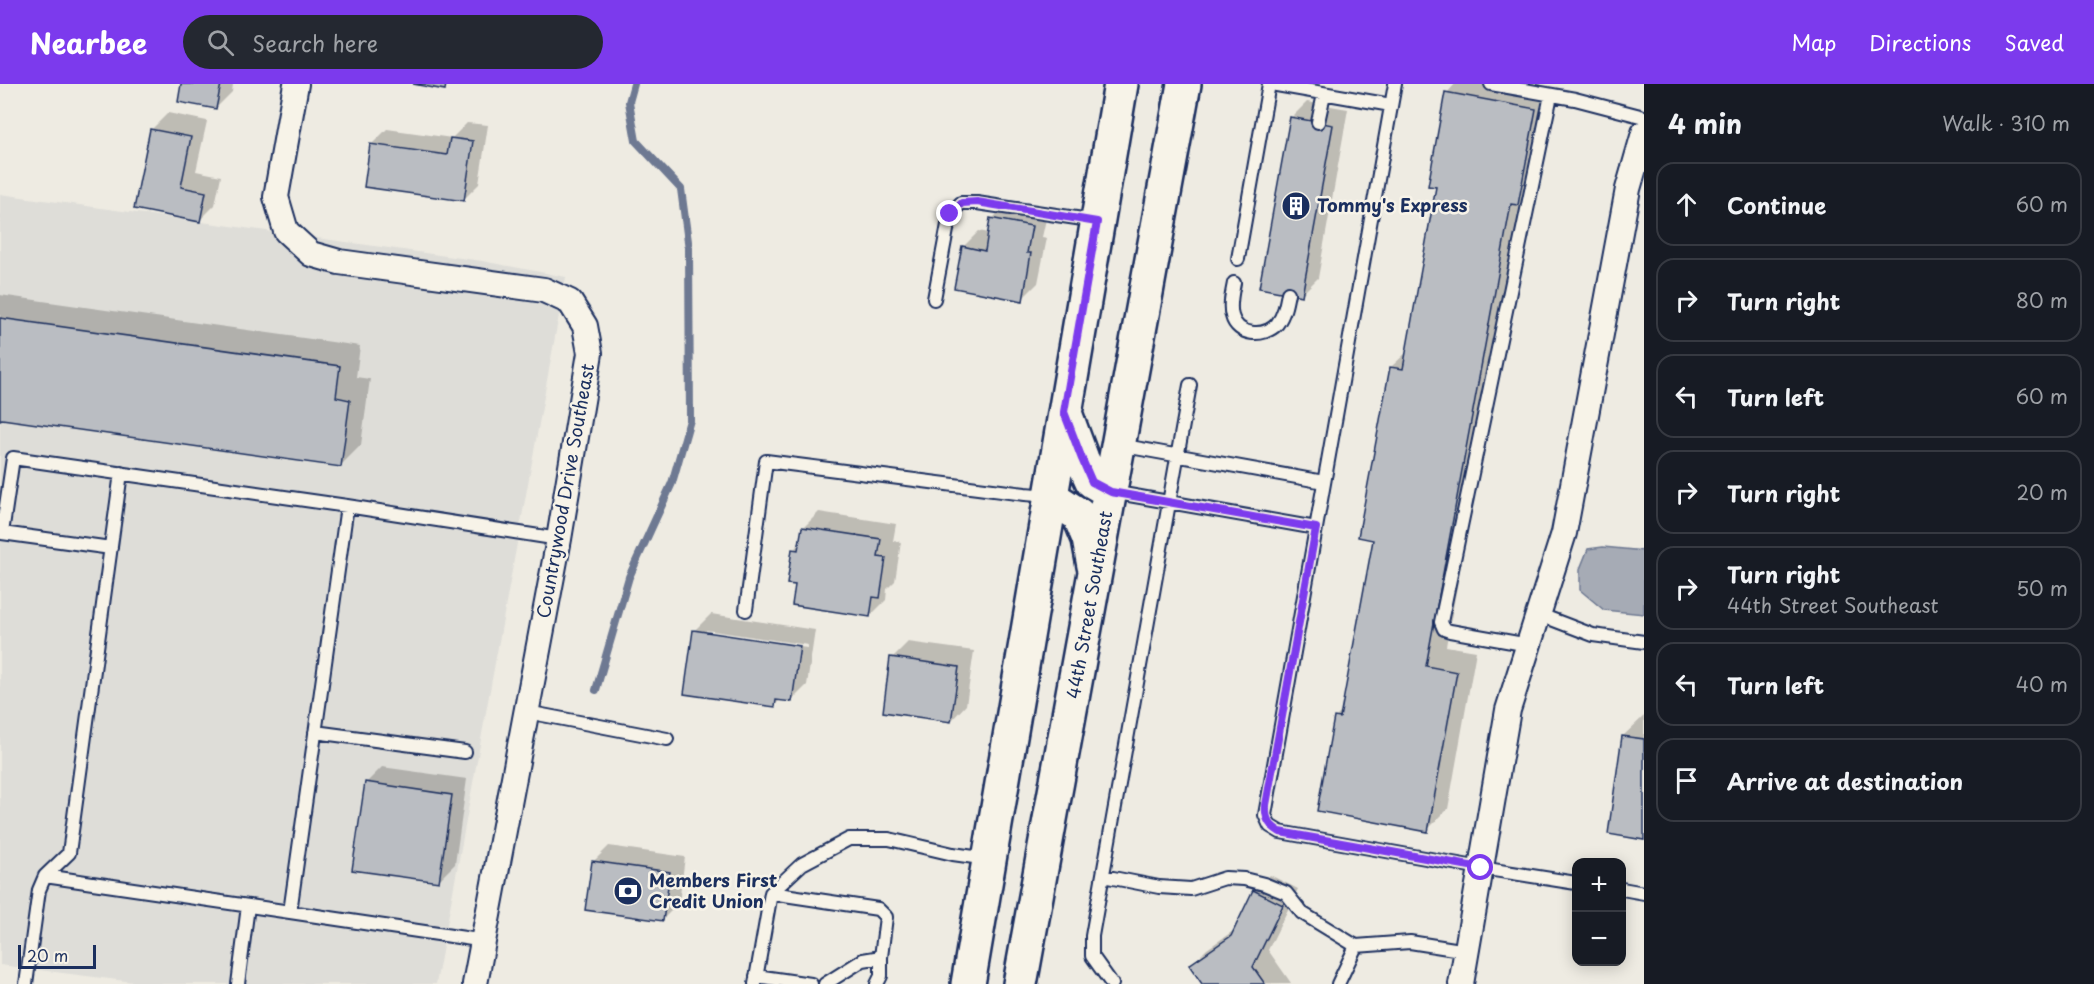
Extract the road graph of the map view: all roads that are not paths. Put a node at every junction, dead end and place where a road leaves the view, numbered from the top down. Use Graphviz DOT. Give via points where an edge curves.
graph roads {
  1 [pos="296,84"];
  2 [pos="1121,84"];
  3 [pos="1184,84"];
  4 [pos="1270,84"];
  5 [pos="1395,84"];
  6 [pos="1491,84"];
  7 [pos="1324,94"];
  8 [pos="1551,95"];
  9 [pos="1391,105"];
  10 [pos="1644,117"];
  11 [pos="1318,122"];
  12 [pos="1644,133"];
  13 [pos="1097,222"];
  14 [pos="1238,259"];
  15 [pos="1234,284"];
  16 [pos="1288,293"];
  17 [pos="934,299"];
  18 [pos="1190,385"];
  19 [pos="1064,412"];
  20 [pos="1119,445"];
  21 [pos="1178,456"];
  22 [pos="121,473"];
  23 [pos="1324,482"];
  24 [pos="1111,492"];
  25 [pos="1050,496"];
  26 [pos="1170,502"];
  27 [pos="347,506"];
  28 [pos="1316,528"];
  29 [pos="559,539"];
  30 [pos="111,548"];
  31 [pos="1096,577"];
  32 [pos="746,610"];
  33 [pos="1538,614"];
  34 [pos="1644,642"];
  35 [pos="1528,645"];
  36 [pos="527,712"];
  37 [pos="315,732"];
  38 [pos="667,739"];
  39 [pos="465,752"];
  40 [pos="989,859"];
  41 [pos="1481,868"];
  42 [pos="45,876"];
  43 [pos="1103,876"];
  44 [pos="1572,882"];
  45 [pos="1626,891"];
  46 [pos="771,893"];
  47 [pos="1644,893"];
  48 [pos="248,906"];
  49 [pos="290,912"];
  50 [pos="485,940"];
  51 [pos="1356,946"];
  52 [pos="1467,951"];
  53 [pos="880,957"];
  54 [pos="756,980"];
  55 [pos="27,984"];
  56 [pos="238,984"];
  57 [pos="475,984"];
  58 [pos="811,984"];
  59 [pos="825,984"];
  60 [pos="877,984"];
  61 [pos="968,984"];
  62 [pos="1020,984"];
  63 [pos="1112,984"];
  64 [pos="1338,984"];
  65 [pos="1461,984"];
  1 -- 29 [label="street, Countrywood Drive Southeast" via="276,197 286,231 311,254 339,262 544,290 570,302 585,326 590,352"];
  2 -- 13 [label="main road"];
  3 -- 20 [label="main road, 44th Street Southeast"];
  4 -- 7 [label="lane"];
  4 -- 14 [label="lane"];
  5 -- 9 [label="lane"];
  6 -- 8 [label="lane"];
  7 -- 9 [label="lane"];
  7 -- 11 [label="lane"];
  8 -- 10 [label="lane"];
  8 -- 35 [label="lane" via="1441,622 1450,631"];
  9 -- 23 [label="lane"];
  12 -- 33 [label="street" via="1628,189 1564,533"];
  13 -- 17 [label="lane" via="977,202 962,203 950,214"];
  13 -- 19 [label="main road"];
  15 -- 16 [label="lane" via="1231,315 1236,326 1247,332 1262,333 1279,322"];
  18 -- 21 [label="lane"];
  19 -- 24 [label="main road" via="1092,482"];
  19 -- 25 [label="main road"];
  20 -- 21 [label="lane"];
  20 -- 24 [label="main road, 44th Street Southeast"];
  21 -- 23 [label="lane"];
  21 -- 26 [label="lane"];
  22 -- 27 [label="lane"];
  22 -- 30 [label="lane"];
  22 -- 30 [label="lane" via="13,458 2,533"];
  23 -- 28 [label="lane"];
  24 -- 26 [label="lane"];
  24 -- 31 [label="main road, 44th Street Southeast"];
  25 -- 31 [label="main road" via="1079,515 1089,539"];
  25 -- 32 [label="lane" via="766,461"];
  25 -- 40 [label="main road"];
  26 -- 28 [label="lane"];
  26 -- 43 [label="lane"];
  27 -- 29 [label="lane"];
  27 -- 37 [label="lane"];
  28 -- 41 [label="lane" via="1266,805 1270,826 1280,832"];
  29 -- 36 [label="street, Countrywood Drive Southeast"];
  30 -- 42 [label="lane" via="69,853"];
  31 -- 62 [label="main road, 44th Street Southeast"];
  33 -- 34 [label="lane" via="1593,635"];
  33 -- 35 [label="street"];
  35 -- 41 [label="street" via="1508,710"];
  36 -- 38 [label="lane"];
  36 -- 50 [label="street, Countrywood Drive Southeast"];
  37 -- 39 [label="lane"];
  37 -- 49 [label="lane"];
  40 -- 46 [label="lane" via="889,839 849,840 802,864"];
  40 -- 61 [label="main road"];
  41 -- 44 [label="lane"];
  41 -- 52 [label="street"];
  42 -- 48 [label="lane"];
  42 -- 55 [label="lane" via="39,890"];
  43 -- 51 [label="lane" via="1191,889 1225,878 1264,884 1286,893 1302,913"];
  43 -- 63 [label="lane" via="1092,956"];
  45 -- 47 [label="lane"];
  46 -- 53 [label="lane" via="878,909 886,917"];
  46 -- 54 [label="lane"];
  48 -- 49 [label="lane"];
  48 -- 56 [label="lane"];
  49 -- 50 [label="lane"];
  50 -- 57 [label="street, Countrywood Drive Southeast"];
  51 -- 52 [label="lane" via="1410,942"];
  51 -- 64 [label="lane"];
  52 -- 65 [label="street"];
  53 -- 59 [label="lane" via="863,960"];
  53 -- 60 [label="lane"];
  54 -- 58 [label="lane"];
}
